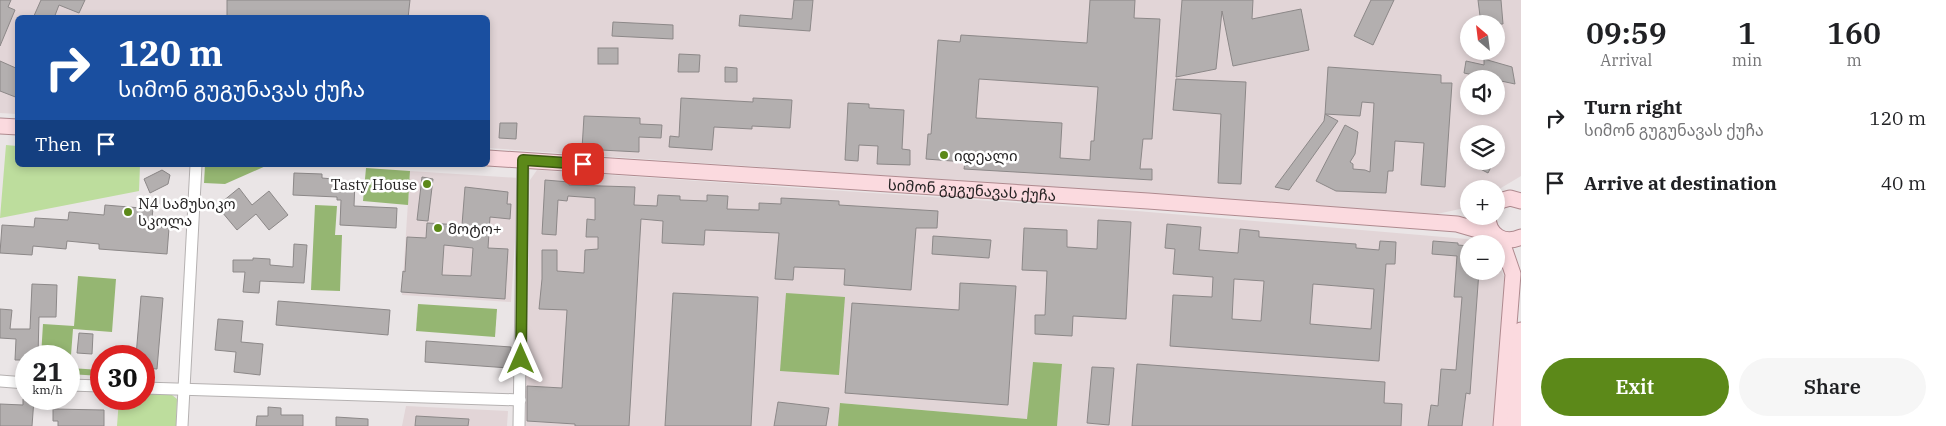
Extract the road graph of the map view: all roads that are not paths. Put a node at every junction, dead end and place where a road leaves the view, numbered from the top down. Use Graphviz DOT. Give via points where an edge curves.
graph roads {
  1 [pos="0,126"];
  2 [pos="15,127"];
  3 [pos="490,158"];
  4 [pos="523,160"];
  5 [pos="196,167"];
  6 [pos="1521,189"];
  7 [pos="1505,198"];
  8 [pos="1505,199"];
  9 [pos="1521,201"];
  10 [pos="1460,223"];
  11 [pos="1457,224"];
  12 [pos="1492,235"];
  13 [pos="1521,237"];
  14 [pos="1505,239"];
  15 [pos="1505,254"];
  16 [pos="1521,330"];
  17 [pos="0,381"];
  18 [pos="15,382"];
  19 [pos="155,389"];
  20 [pos="184,390"];
  21 [pos="520,400"];
  22 [pos="182,426"];
  23 [pos="519,426"];
  24 [pos="1501,426"];
  25 [pos="1514,426"];
  1 -- 2 [label="main road"];
  3 -- 4 [label="main road, სიმონ გუგუნავას ქუჩა"];
  4 -- 11 [label="main road, სიმონ გუგუნავას ქუჩა"];
  4 -- 21 [label="street"];
  5 -- 20 [label="street"];
  6 -- 7 [label="main road"];
  8 -- 9 [label="main road"];
  10 -- 11 [label="main road, სიმონ გუგუნავას ქუჩა"];
  11 -- 12 [label="main road, სიმონ გუგუნავას ქუჩა"];
  13 -- 14 [label="main road"];
  15 -- 24 [label="main road" via="1513,274"];
  16 -- 25 [label="main road"];
  17 -- 18 [label="street"];
  19 -- 20 [label="street"];
  20 -- 21 [label="street"];
  20 -- 22 [label="street"];
  21 -- 23 [label="street"];
}
